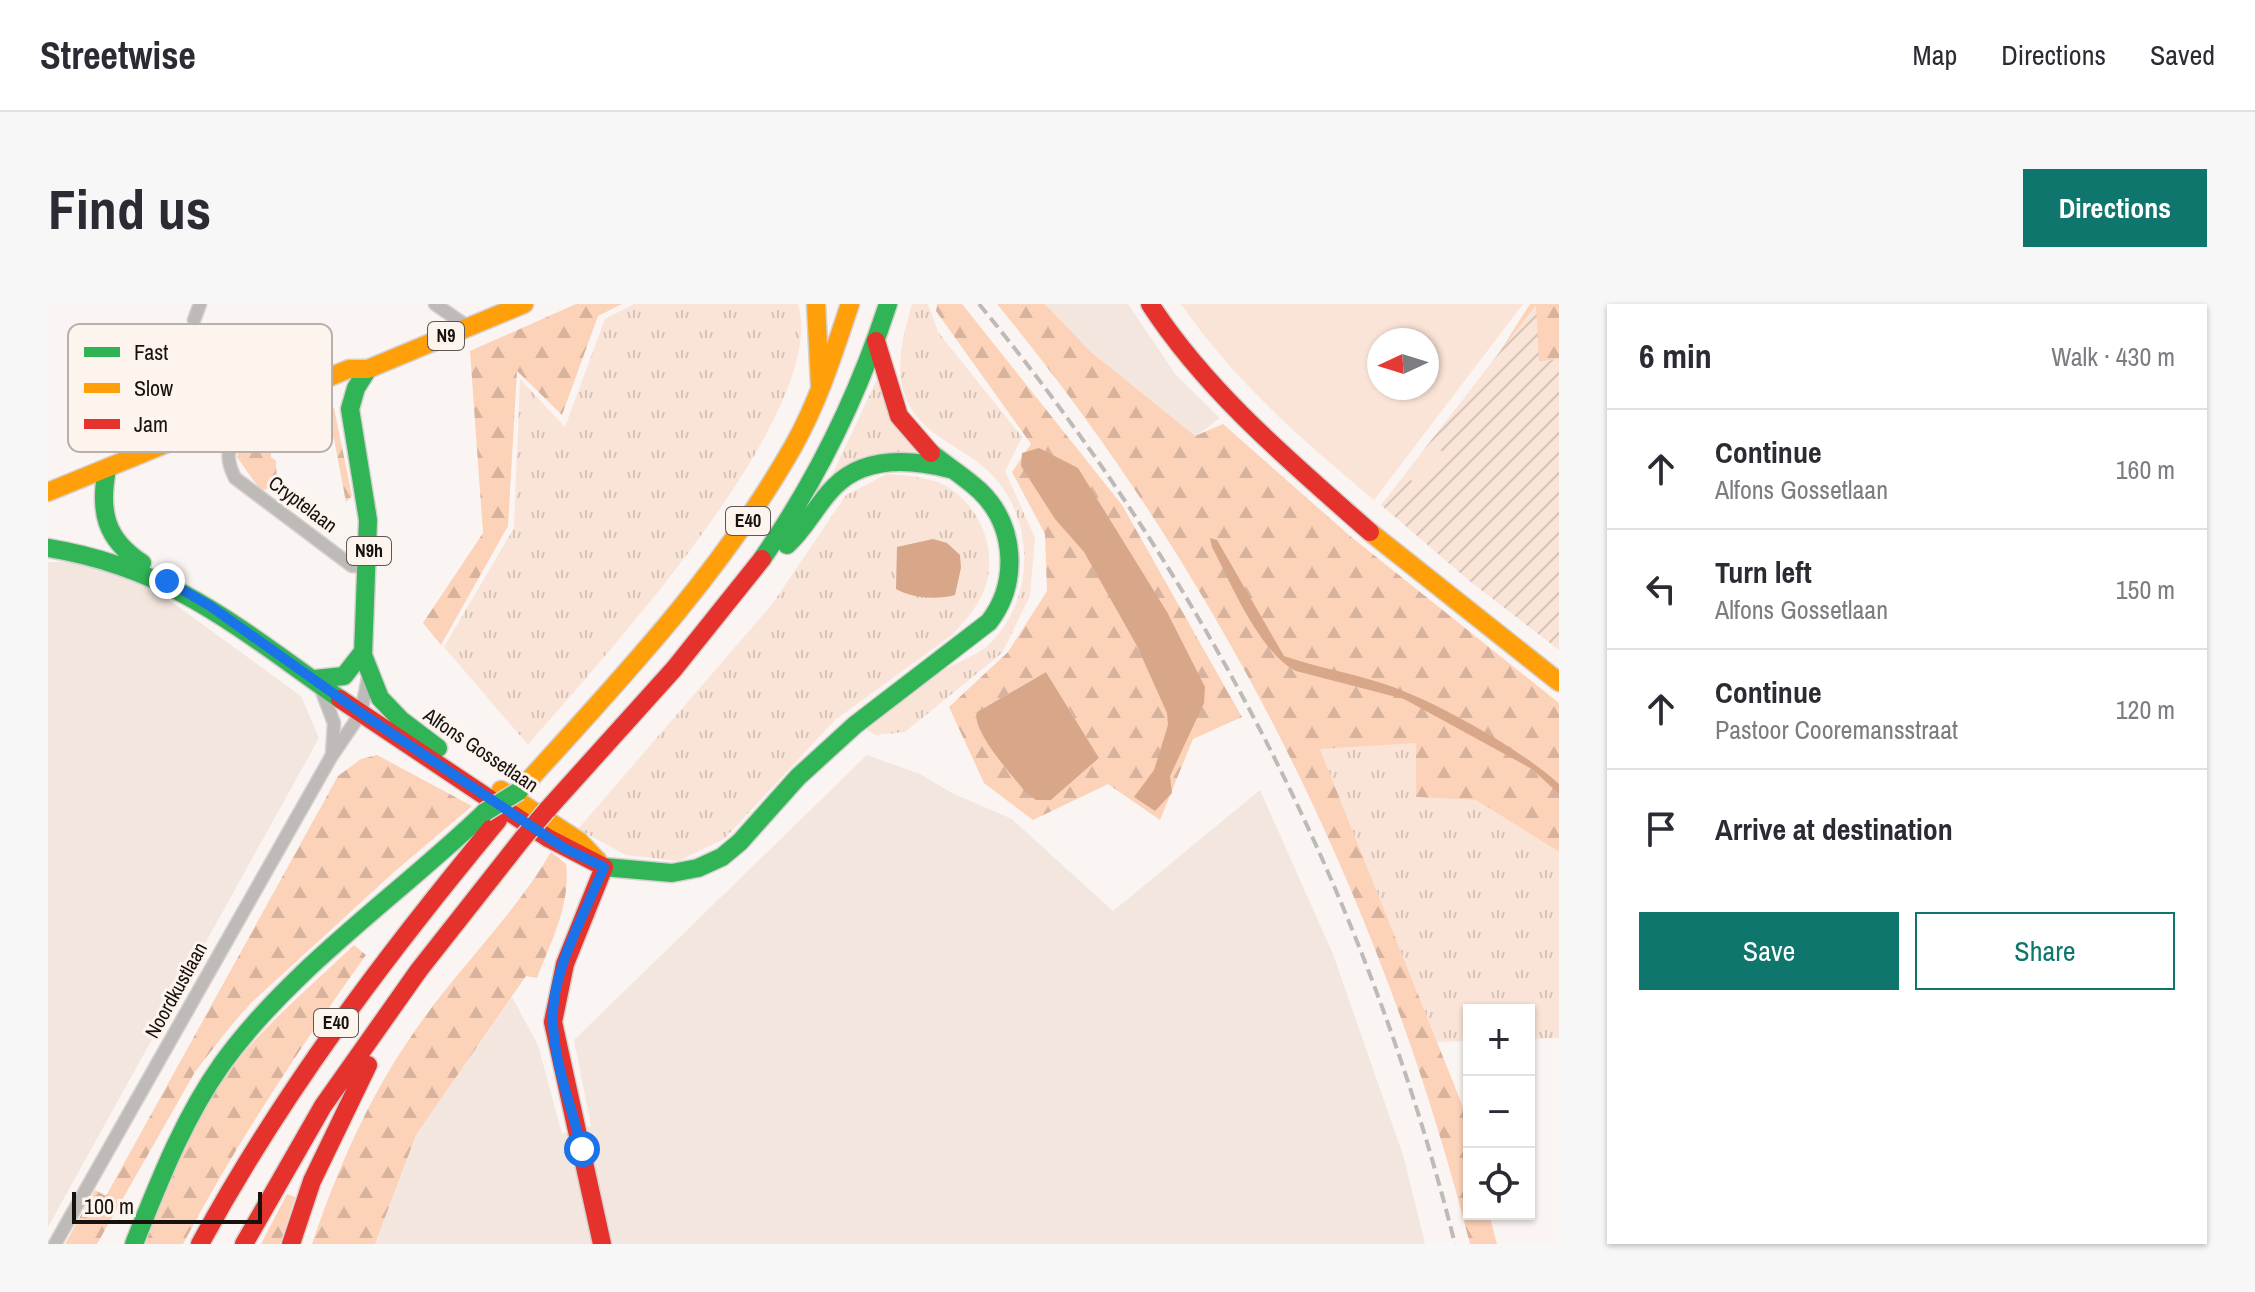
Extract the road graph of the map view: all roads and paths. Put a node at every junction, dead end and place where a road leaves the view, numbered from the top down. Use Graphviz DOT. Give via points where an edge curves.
graph roads {
  1 [pos="200,304"];
  2 [pos="435,304"];
  3 [pos="524,304"];
  4 [pos="816,304"];
  5 [pos="850,304"];
  6 [pos="888,304"];
  7 [pos="1150,304"];
  8 [pos="194,320"];
  9 [pos="468,327"];
  10 [pos="876,341"];
  11 [pos="368,369"];
  12 [pos="332,376"];
  13 [pos="821,390"];
  14 [pos="332,393"];
  15 [pos="350,409"];
  16 [pos="149,452"];
  17 [pos="228,452"];
  18 [pos="107,469"];
  19 [pos="959,471"];
  20 [pos="48,492"];
  21 [pos="48,548"];
  22 [pos="369,567"];
  23 [pos="750,574"];
  24 [pos="167,581"];
  25 [pos="362,653"];
  26 [pos="369,675"];
  27 [pos="315,679"];
  28 [pos="1559,682"];
  29 [pos="361,713"];
  30 [pos="331,757"];
  31 [pos="491,816"];
  32 [pos="604,867"];
  33 [pos="380,1024"];
  34 [pos="178,1137"];
  35 [pos="55,1244"];
  36 [pos="118,1244"];
  37 [pos="134,1244"];
  38 [pos="200,1244"];
  39 [pos="244,1244"];
  40 [pos="291,1244"];
  41 [pos="602,1244"];
  1 -- 8 [label="street"];
  2 -- 9 [label="street"];
  3 -- 9 [label="main road, N9"];
  4 -- 13 [label="main road"];
  5 -- 13 [label="main road, E40"];
  6 -- 10 [label="main road, E40"];
  7 -- 28 [label="main road" via="1195,367 1330,498 1447,599"];
  9 -- 11 [label="main road, N9"];
  10 -- 19 [label="main road" via="891,399 907,429"];
  10 -- 23 [label="main road, E40" via="823,461"];
  11 -- 12 [label="main road, N9"];
  11 -- 15 [label="main road"];
  13 -- 31 [label="main road, E40" via="786,461 727,550 655,639"];
  14 -- 15 [label="main road"];
  15 -- 22 [label="main road, Alfons Gossetlaan / N9h"];
  16 -- 18 [label="main road, N9"];
  17 -- 22 [label="street, Cryptelaan" via="235,478 352,566"];
  18 -- 20 [label="main road, N9"];
  18 -- 24 [label="main road" via="101,513 109,536"];
  19 -- 23 [label="main road" via="901,461 858,470 836,485 793,540"];
  19 -- 32 [label="main road" via="997,510 1009,549 1009,572 998,610 976,636 854,726 738,843 710,864 652,874"];
  21 -- 24 [label="main road" via="115,562"];
  22 -- 25 [label="main road, Alfons Gossetlaan / N9h"];
  23 -- 33 [label="main road, E40, bridge" via="523,838"];
  24 -- 27 [label="main road, Alfons Gossetlaan"];
  25 -- 26 [label="main road, Alfons Gossetlaan"];
  25 -- 27 [label="main road" via="346,677"];
  26 -- 29 [label="street"];
  26 -- 32 [label="main road, Alfons Gossetlaan" via="384,703 406,727 579,841"];
  27 -- 29 [label="main road, Alfons Gossetlaan"];
  27 -- 30 [label="street" via="334,723"];
  29 -- 30 [label="street, Noordkustlaan"];
  29 -- 32 [label="main road, Alfons Gossetlaan" via="577,856"];
  30 -- 35 [label="street, Noordkustlaan"];
  31 -- 34 [label="main road" via="306,975 240,1041"];
  31 -- 38 [label="main road, E40" via="333,1026 241,1169"];
  32 -- 41 [label="main road" via="565,964 553,1022"];
  33 -- 39 [label="main road, E40" via="323,1106"];
  33 -- 40 [label="main road" via="373,1057 312,1181"];
  34 -- 36 [label="main road"];
  34 -- 37 [label="main road"];
}
